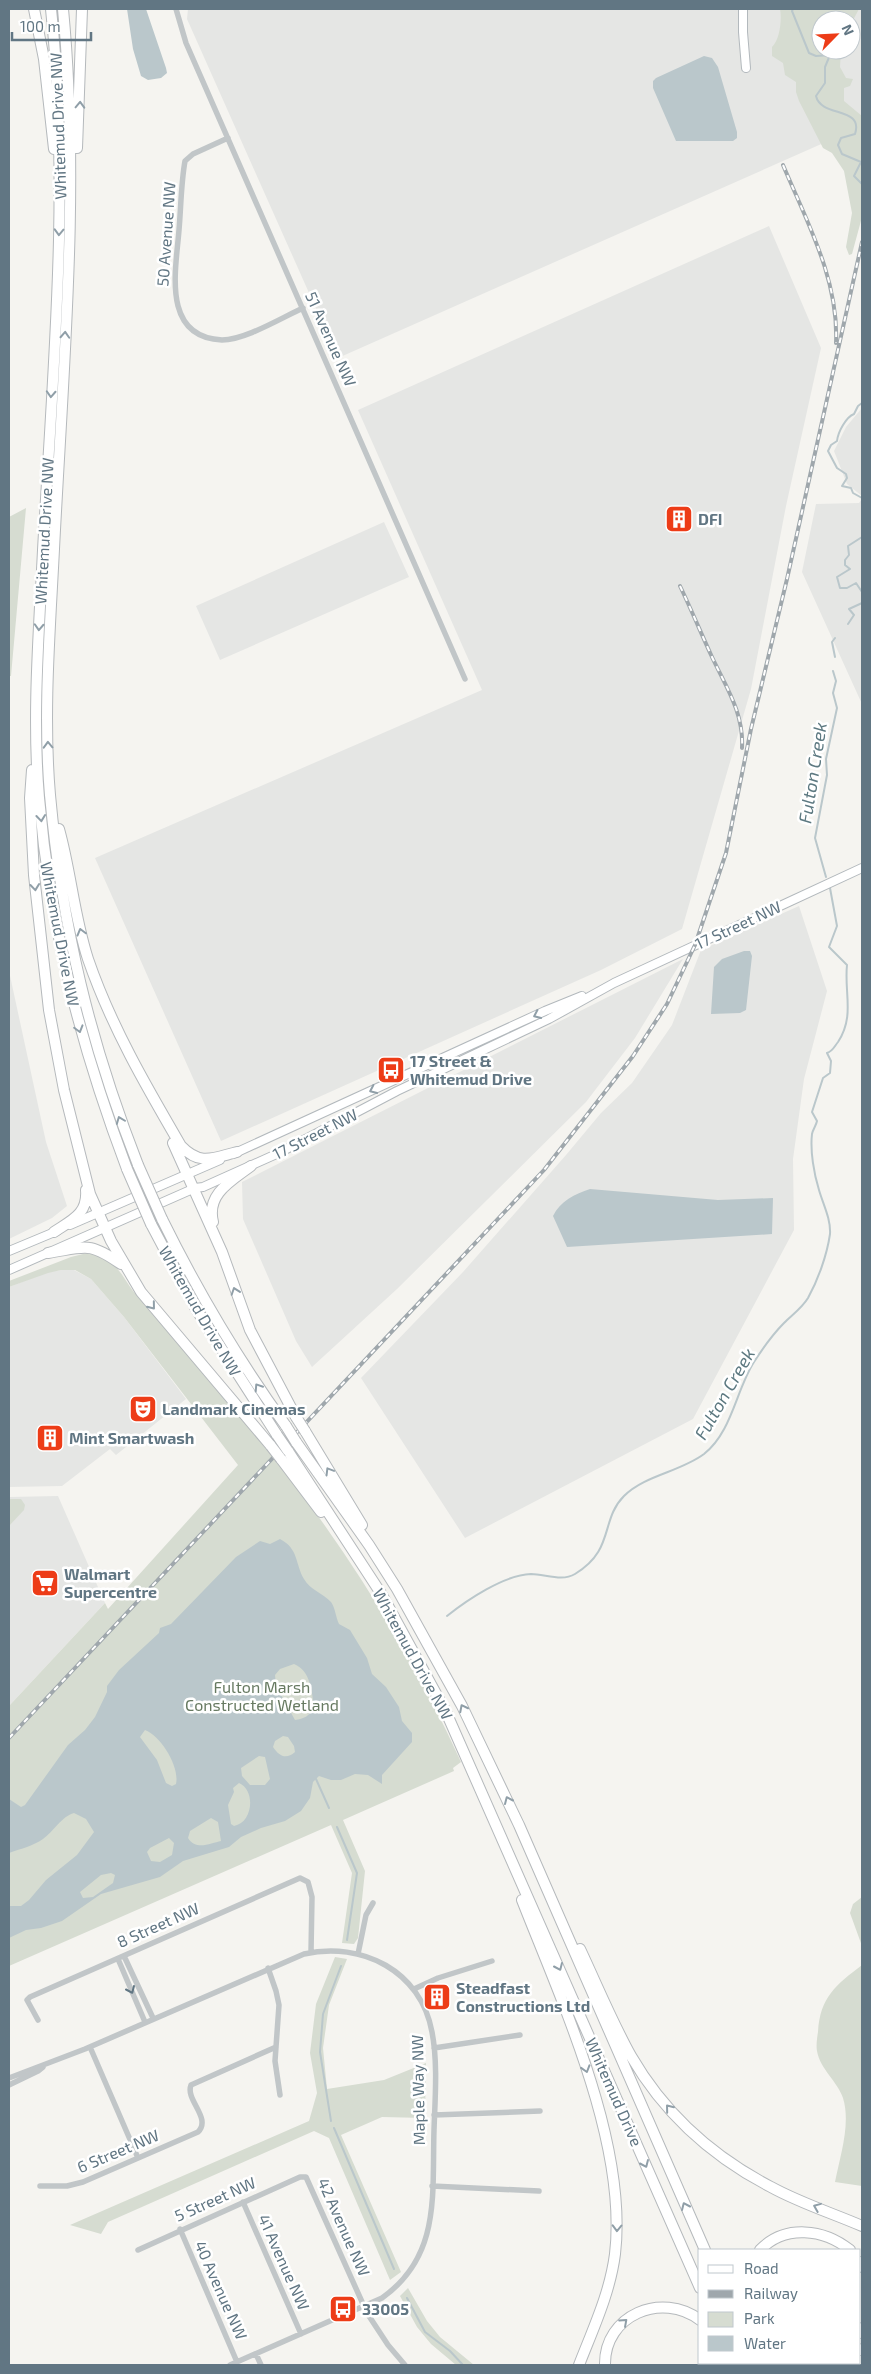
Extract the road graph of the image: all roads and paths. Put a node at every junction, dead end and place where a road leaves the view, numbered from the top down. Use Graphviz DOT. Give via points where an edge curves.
graph roads {
  1 [pos="34,9"];
  2 [pos="51,9"];
  3 [pos="63,9"];
  4 [pos="82,9"];
  5 [pos="176,9"];
  6 [pos="743,9"];
  7 [pos="746,68"];
  8 [pos="228,138"];
  9 [pos="60,205"];
  10 [pos="72,206"];
  11 [pos="303,308"];
  12 [pos="465,679"];
  13 [pos="36,716"];
  14 [pos="50,794"];
  15 [pos="862,868"];
  16 [pos="614,983"];
  17 [pos="139,1075"];
  18 [pos="236,1152"];
  19 [pos="251,1166"];
  20 [pos="188,1174"];
  21 [pos="85,1177"];
  22 [pos="195,1188"];
  23 [pos="98,1213"];
  24 [pos="105,1228"];
  25 [pos="54,1232"];
  26 [pos="11,1251"];
  27 [pos="48,1252"];
  28 [pos="222,1252"];
  29 [pos="124,1266"];
  30 [pos="9,1270"];
  31 [pos="397,1589"];
  32 [pos="382,1595"];
  33 [pos="484,1752"];
  34 [pos="467,1759"];
  35 [pos="475,1778"];
  36 [pos="518,1825"];
  37 [pos="373,1903"];
  38 [pos="311,1952"];
  39 [pos="358,1954"];
  40 [pos="124,1956"];
  41 [pos="118,1959"];
  42 [pos="492,1961"];
  43 [pos="268,1968"];
  44 [pos="414,1989"];
  45 [pos="153,2018"];
  46 [pos="38,2020"];
  47 [pos="145,2022"];
  48 [pos="520,2035"];
  49 [pos="90,2047"];
  50 [pos="276,2047"];
  51 [pos="434,2048"];
  52 [pos="43,2067"];
  53 [pos="9,2078"];
  54 [pos="9,2085"];
  55 [pos="280,2095"];
  56 [pos="540,2111"];
  57 [pos="434,2115"];
  58 [pos="138,2158"];
  59 [pos="305,2177"];
  60 [pos="40,2186"];
  61 [pos="432,2186"];
  62 [pos="539,2191"];
  63 [pos="243,2202"];
  64 [pos="862,2226"];
  65 [pos="180,2229"];
  66 [pos="705,2249"];
  67 [pos="762,2249"];
  68 [pos="848,2249"];
  69 [pos="138,2250"];
  70 [pos="698,2283"];
  71 [pos="364,2307"];
  72 [pos="698,2319"];
  73 [pos="301,2334"];
  74 [pos="256,2354"];
  75 [pos="237,2362"];
  76 [pos="824,2364"];
  77 [pos="230,2365"];
  78 [pos="261,2365"];
  79 [pos="405,2365"];
  80 [pos="579,2365"];
  81 [pos="605,2365"];
  82 [pos="818,2365"];
  1 -- 9 [label="highway" via="44,59"];
  2 -- 9 [label="highway, Whitemud Drive NW" via="56,62"];
  3 -- 10 [label="highway, Whitemud Drive NW" via="71,124"];
  10 -- 4 [label="highway, one-way" via="79,123"];
  5 -- 8 [label="street, 51 Avenue NW" via="186,43"];
  6 -- 7 [label="main road"];
  8 -- 11 [label="street, 51 Avenue NW"];
  8 -- 11 [label="street, 50 Avenue NW" via="187,158 174,294 181,315 198,333 214,339 231,339"];
  9 -- 13 [label="highway, Whitemud Drive NW, one-way"];
  14 -- 10 [label="highway, Whitemud Drive NW, one-way" via="48,675"];
  11 -- 12 [label="street, 51 Avenue NW"];
  13 -- 21 [label="highway, one-way" via="30,798 39,930 57,1053"];
  13 -- 32 [label="highway, Whitemud Drive NW, one-way, bridge" via="39,796 58,938 87,1058 127,1169 151,1224 196,1309"];
  17 -- 14 [label="highway, one-way" via="118,1036 88,958"];
  31 -- 14 [label="highway, Whitemud Drive NW, one-way, bridge" via="211,1312 162,1219 138,1165 112,1096 84,1005 60,882"];
  15 -- 16 [label="main road, 17 Street NW"];
  16 -- 18 [label="main road, 17 Street NW, one-way"];
  16 -- 19 [label="main road, 17 Street NW" via="549,1020 397,1091"];
  17 -- 18 [label="highway" via="188,1154 207,1160"];
  17 -- 20 [label="highway"];
  18 -- 20 [label="main road, 17 Street NW"];
  19 -- 22 [label="main road, 17 Street NW"];
  19 -- 28 [label="highway" via="225,1184 212,1206"];
  20 -- 22 [label="highway"];
  20 -- 23 [label="main road, 17 Street NW"];
  21 -- 23 [label="highway"];
  21 -- 25 [label="highway" via="86,1205"];
  22 -- 24 [label="main road, 17 Street NW"];
  22 -- 28 [label="highway"];
  23 -- 24 [label="highway"];
  23 -- 25 [label="main road, 17 Street NW"];
  24 -- 27 [label="main road, 17 Street NW"];
  24 -- 29 [label="highway"];
  25 -- 26 [label="main road, 17 Street NW"];
  27 -- 29 [label="highway" via="92,1247 102,1250"];
  27 -- 30 [label="main road, 17 Street NW"];
  31 -- 28 [label="highway, one-way, bridge" via="296,1417 250,1330"];
  29 -- 32 [label="highway, one-way, bridge" via="154,1310 271,1446"];
  33 -- 31 [label="highway, Whitemud Drive NW, one-way"];
  32 -- 34 [label="highway, Whitemud Drive NW"];
  36 -- 33 [label="highway, Whitemud Drive, one-way"];
  34 -- 35 [label="highway, Whitemud Drive"];
  35 -- 70 [label="highway, Whitemud Drive, one-way"];
  35 -- 80 [label="highway, one-way" via="583,2058 612,2174 617,2214 614,2263 604,2301"];
  64 -- 36 [label="highway, one-way" via="771,2187 709,2148 677,2117 628,2050"];
  66 -- 36 [label="highway, Whitemud Drive, one-way"];
  37 -- 39 [label="street" via="366,1915"];
  38 -- 39 [label="street, Maple Way NW" via="332,1950"];
  38 -- 40 [label="street, 8 Street NW" via="312,1892 308,1882 302,1878"];
  38 -- 43 [label="street, Maple Way NW"];
  39 -- 44 [label="street, Maple Way NW" via="393,1968"];
  40 -- 41 [label="street, 8 Street NW"];
  40 -- 45 [label="street"];
  41 -- 46 [label="street, 8 Street NW" via="27,2000"];
  41 -- 47 [label="street, one-way"];
  42 -- 44 [label="street"];
  43 -- 45 [label="street, Maple Way NW"];
  43 -- 50 [label="street" via="278,1998"];
  44 -- 51 [label="street, Maple Way NW" via="428,2018"];
  45 -- 47 [label="street, Maple Way NW"];
  47 -- 49 [label="street, Maple Way NW"];
  48 -- 51 [label="street"];
  49 -- 52 [label="street, Maple Way NW"];
  49 -- 58 [label="street"];
  50 -- 55 [label="street"];
  50 -- 58 [label="street, 6 Street NW" via="194,2082 190,2093 202,2127 196,2133"];
  51 -- 57 [label="street, Maple Way NW"];
  52 -- 53 [label="street, Maple Way NW"];
  52 -- 54 [label="street, Maple Way NW"];
  56 -- 57 [label="street"];
  57 -- 61 [label="street, Maple Way NW"];
  58 -- 60 [label="street, 6 Street NW" via="78,2184"];
  59 -- 63 [label="street, 5 Street NW"];
  59 -- 71 [label="street, 42 Avenue NW"];
  61 -- 62 [label="street"];
  61 -- 71 [label="street, Maple Way NW" via="429,2232 416,2263 398,2287"];
  63 -- 65 [label="street, 5 Street NW"];
  63 -- 73 [label="street, 41 Avenue NW"];
  65 -- 69 [label="street, 5 Street NW"];
  65 -- 75 [label="street, 40 Avenue NW"];
  67 -- 68 [label="highway" via="780,2237 805,2232 825,2234"];
  71 -- 73 [label="street, Maple Way NW"];
  71 -- 79 [label="street, 42 Avenue NW"];
  81 -- 72 [label="highway, one-way" via="606,2352 616,2330 638,2312 669,2306"];
  73 -- 74 [label="street, Maple Way NW"];
  74 -- 75 [label="street, Maple Way NW"];
  74 -- 78 [label="street"];
  75 -- 77 [label="street, Maple Way NW"];
  76 -- 82 [label="highway"];
}
